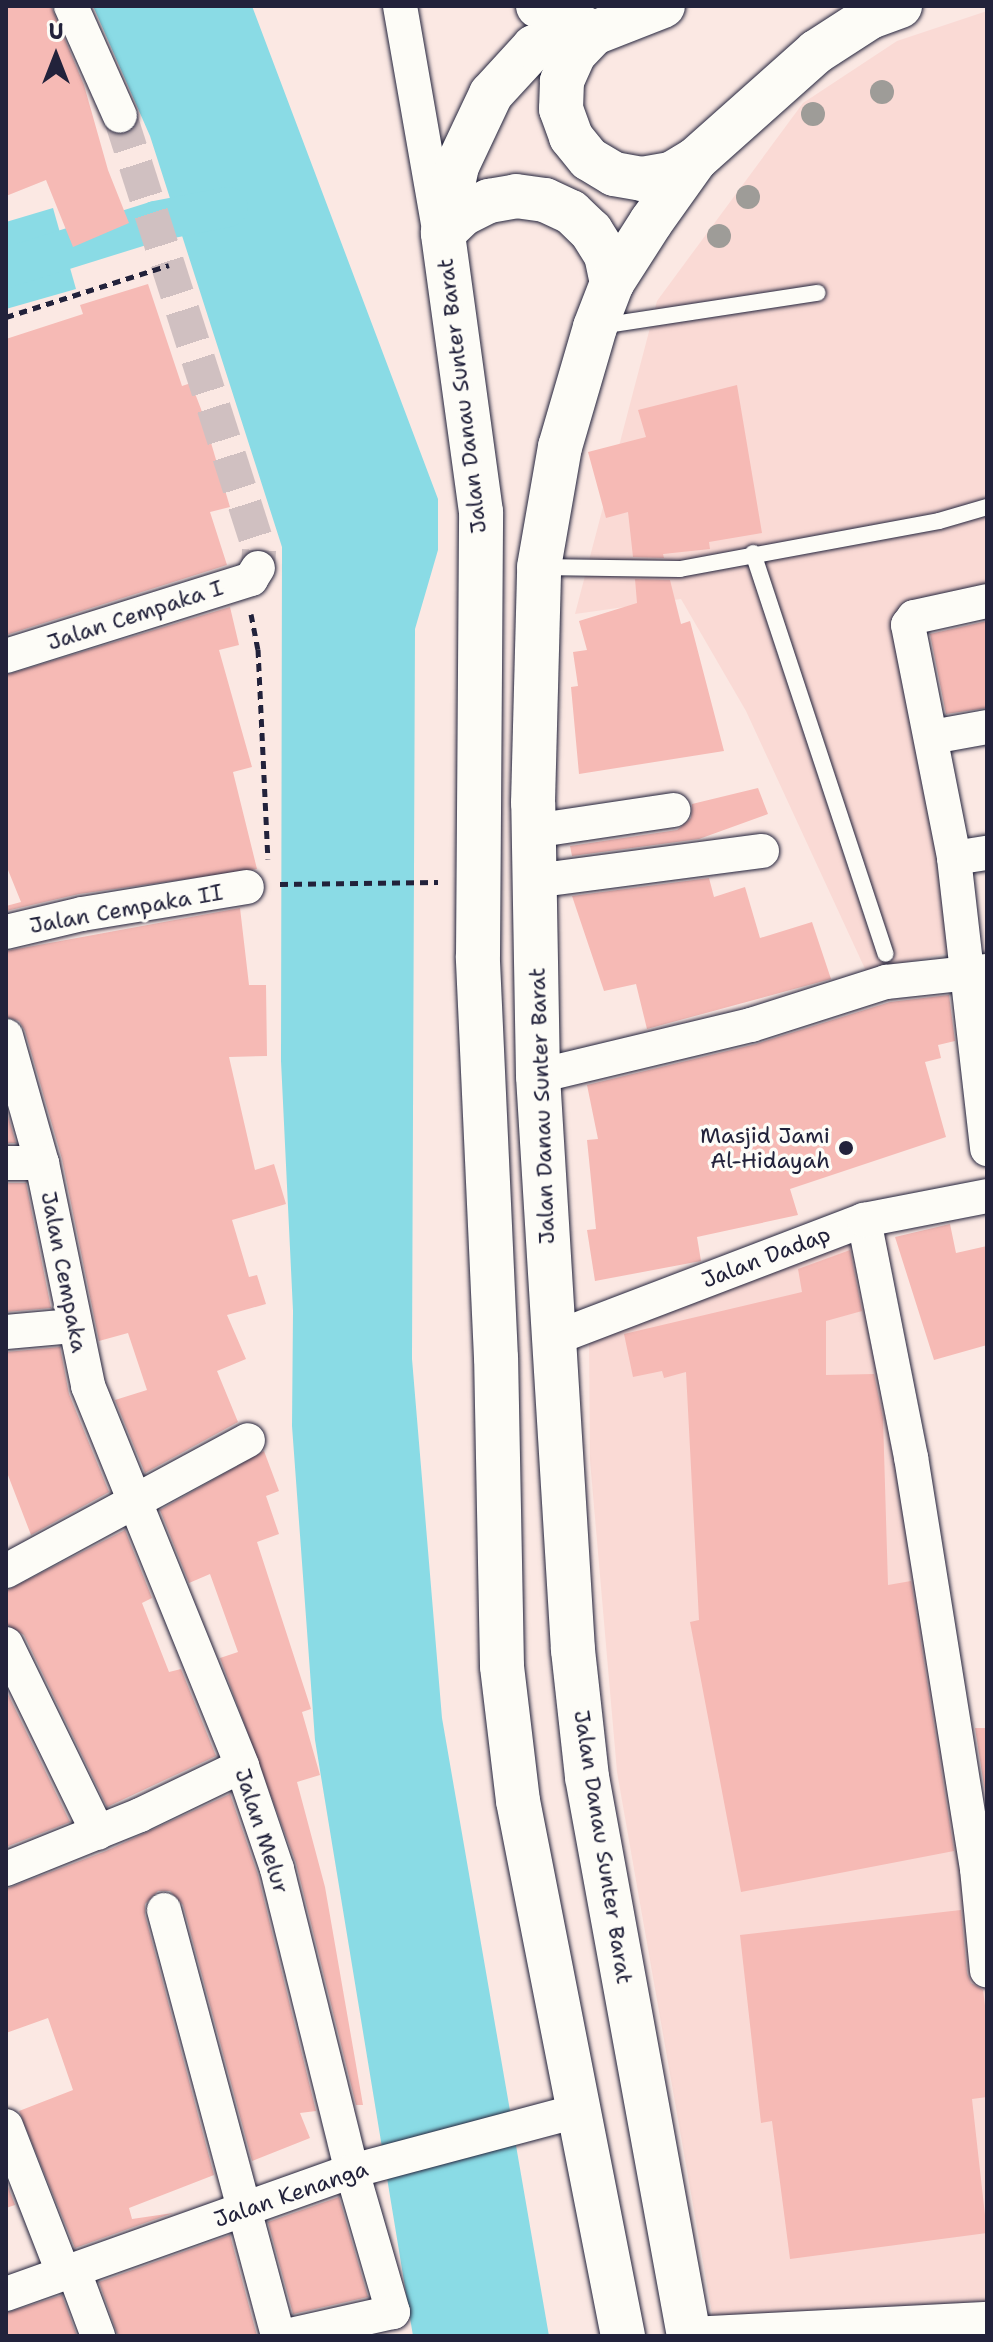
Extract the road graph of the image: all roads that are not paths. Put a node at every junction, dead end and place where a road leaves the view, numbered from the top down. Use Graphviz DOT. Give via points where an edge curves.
graph roads {
  1 [pos="71,6"];
  2 [pos="400,6"];
  3 [pos="538,6"];
  4 [pos="663,6"];
  5 [pos="900,6"];
  6 [pos="607,19"];
  7 [pos="120,116"];
  8 [pos="696,159"];
  9 [pos="444,249"];
  10 [pos="612,283"];
  11 [pos="817,293"];
  12 [pos="595,327"];
  13 [pos="987,507"];
  14 [pos="753,553"];
  15 [pos="539,567"];
  16 [pos="251,574"];
  17 [pos="987,601"];
  18 [pos="6,656"];
  19 [pos="987,727"];
  20 [pos="932,737"];
  21 [pos="673,810"];
  22 [pos="533,831"];
  23 [pos="762,851"];
  24 [pos="987,853"];
  25 [pos="954,858"];
  26 [pos="534,881"];
  27 [pos="262,886"];
  28 [pos="6,932"];
  29 [pos="886,954"];
  30 [pos="976,972"];
  31 [pos="6,1036"];
  32 [pos="538,1076"];
  33 [pos="987,1149"];
  34 [pos="6,1163"];
  35 [pos="42,1163"];
  36 [pos="987,1196"];
  37 [pos="864,1220"];
  38 [pos="73,1326"];
  39 [pos="6,1332"];
  40 [pos="552,1347"];
  41 [pos="496,1358"];
  42 [pos="248,1440"];
  43 [pos="137,1503"];
  44 [pos="6,1571"];
  45 [pos="6,1644"];
  46 [pos="242,1766"];
  47 [pos="98,1833"];
  48 [pos="6,1869"];
  49 [pos="164,1910"];
  50 [pos="987,1971"];
  51 [pos="581,2110"];
  52 [pos="6,2126"];
  53 [pos="364,2168"];
  54 [pos="244,2210"];
  55 [pos="68,2271"];
  56 [pos="6,2294"];
  57 [pos="987,2319"];
  58 [pos="688,2335"];
  59 [pos="98,2336"];
  60 [pos="278,2336"];
  61 [pos="286,2336"];
  62 [pos="623,2336"];
  1 -- 7 [label="street"];
  2 -- 9 [label="street"];
  3 -- 6 [label="main road"];
  4 -- 6 [label="main road, Jalan Danau Sunter Barat"];
  5 -- 8 [label="main road, Jalan Danau Sunter Barat" via="870,17 816,52"];
  6 -- 8 [label="main road" via="574,54 562,81 561,109 571,137 589,159 614,174 642,179 671,174"];
  6 -- 9 [label="main road, Jalan Danau Sunter Barat" via="534,47 491,94 457,166"];
  8 -- 10 [label="main road, Jalan Danau Sunter Barat"];
  9 -- 10 [label="main road" via="463,214 489,201 516,196 545,200 571,212 591,231 606,255"];
  9 -- 41 [label="main road, Jalan Danau Sunter Barat" via="481,512 478,956"];
  10 -- 12 [label="main road, Jalan Danau Sunter Barat"];
  11 -- 12 [label="lane"];
  12 -- 15 [label="main road, Jalan Danau Sunter Barat" via="560,447"];
  13 -- 14 [label="lane" via="939,521"];
  14 -- 15 [label="lane" via="680,569"];
  14 -- 29 [label="lane"];
  15 -- 22 [label="main road, Jalan Danau Sunter Barat"];
  16 -- 18 [label="street, Jalan Cempaka I"];
  17 -- 20 [label="street" via="909,621"];
  19 -- 20 [label="street"];
  20 -- 25 [label="street"];
  21 -- 22 [label="street"];
  22 -- 26 [label="main road, Jalan Danau Sunter Barat"];
  23 -- 26 [label="street"];
  24 -- 25 [label="street"];
  25 -- 30 [label="street"];
  26 -- 32 [label="main road, Jalan Danau Sunter Barat"];
  27 -- 28 [label="street, Jalan Cempaka II" via="82,914"];
  30 -- 32 [label="street" via="886,982 751,1025"];
  30 -- 33 [label="street"];
  31 -- 35 [label="street, Jalan Cempaka"];
  32 -- 40 [label="main road, Jalan Danau Sunter Barat"];
  34 -- 35 [label="street"];
  35 -- 38 [label="street, Jalan Cempaka"];
  36 -- 37 [label="street, Jalan Dadap"];
  37 -- 40 [label="street, Jalan Dadap"];
  37 -- 50 [label="street" via="911,1457 977,1869"];
  38 -- 39 [label="street"];
  38 -- 43 [label="street, Jalan Cempaka" via="88,1386"];
  40 -- 41 [label="main road"];
  40 -- 58 [label="main road, Jalan Danau Sunter Barat" via="587,1777"];
  41 -- 51 [label="main road, Jalan Danau Sunter Barat" via="502,1666 518,1801"];
  42 -- 43 [label="street"];
  43 -- 44 [label="street"];
  43 -- 46 [label="street, Jalan Melur"];
  45 -- 47 [label="street"];
  46 -- 47 [label="street"];
  46 -- 53 [label="street, Jalan Melur"];
  47 -- 48 [label="street"];
  49 -- 54 [label="street"];
  51 -- 53 [label="street, Jalan Kenanga"];
  51 -- 62 [label="main road, Jalan Danau Sunter Barat"];
  52 -- 55 [label="street"];
  53 -- 54 [label="street, Jalan Kenanga"];
  53 -- 61 [label="street, Jalan Melur" via="393,2312"];
  54 -- 55 [label="street, Jalan Kenanga"];
  54 -- 60 [label="street"];
  55 -- 56 [label="street, Jalan Kenanga"];
  55 -- 59 [label="street"];
  57 -- 58 [label="street"];
}
